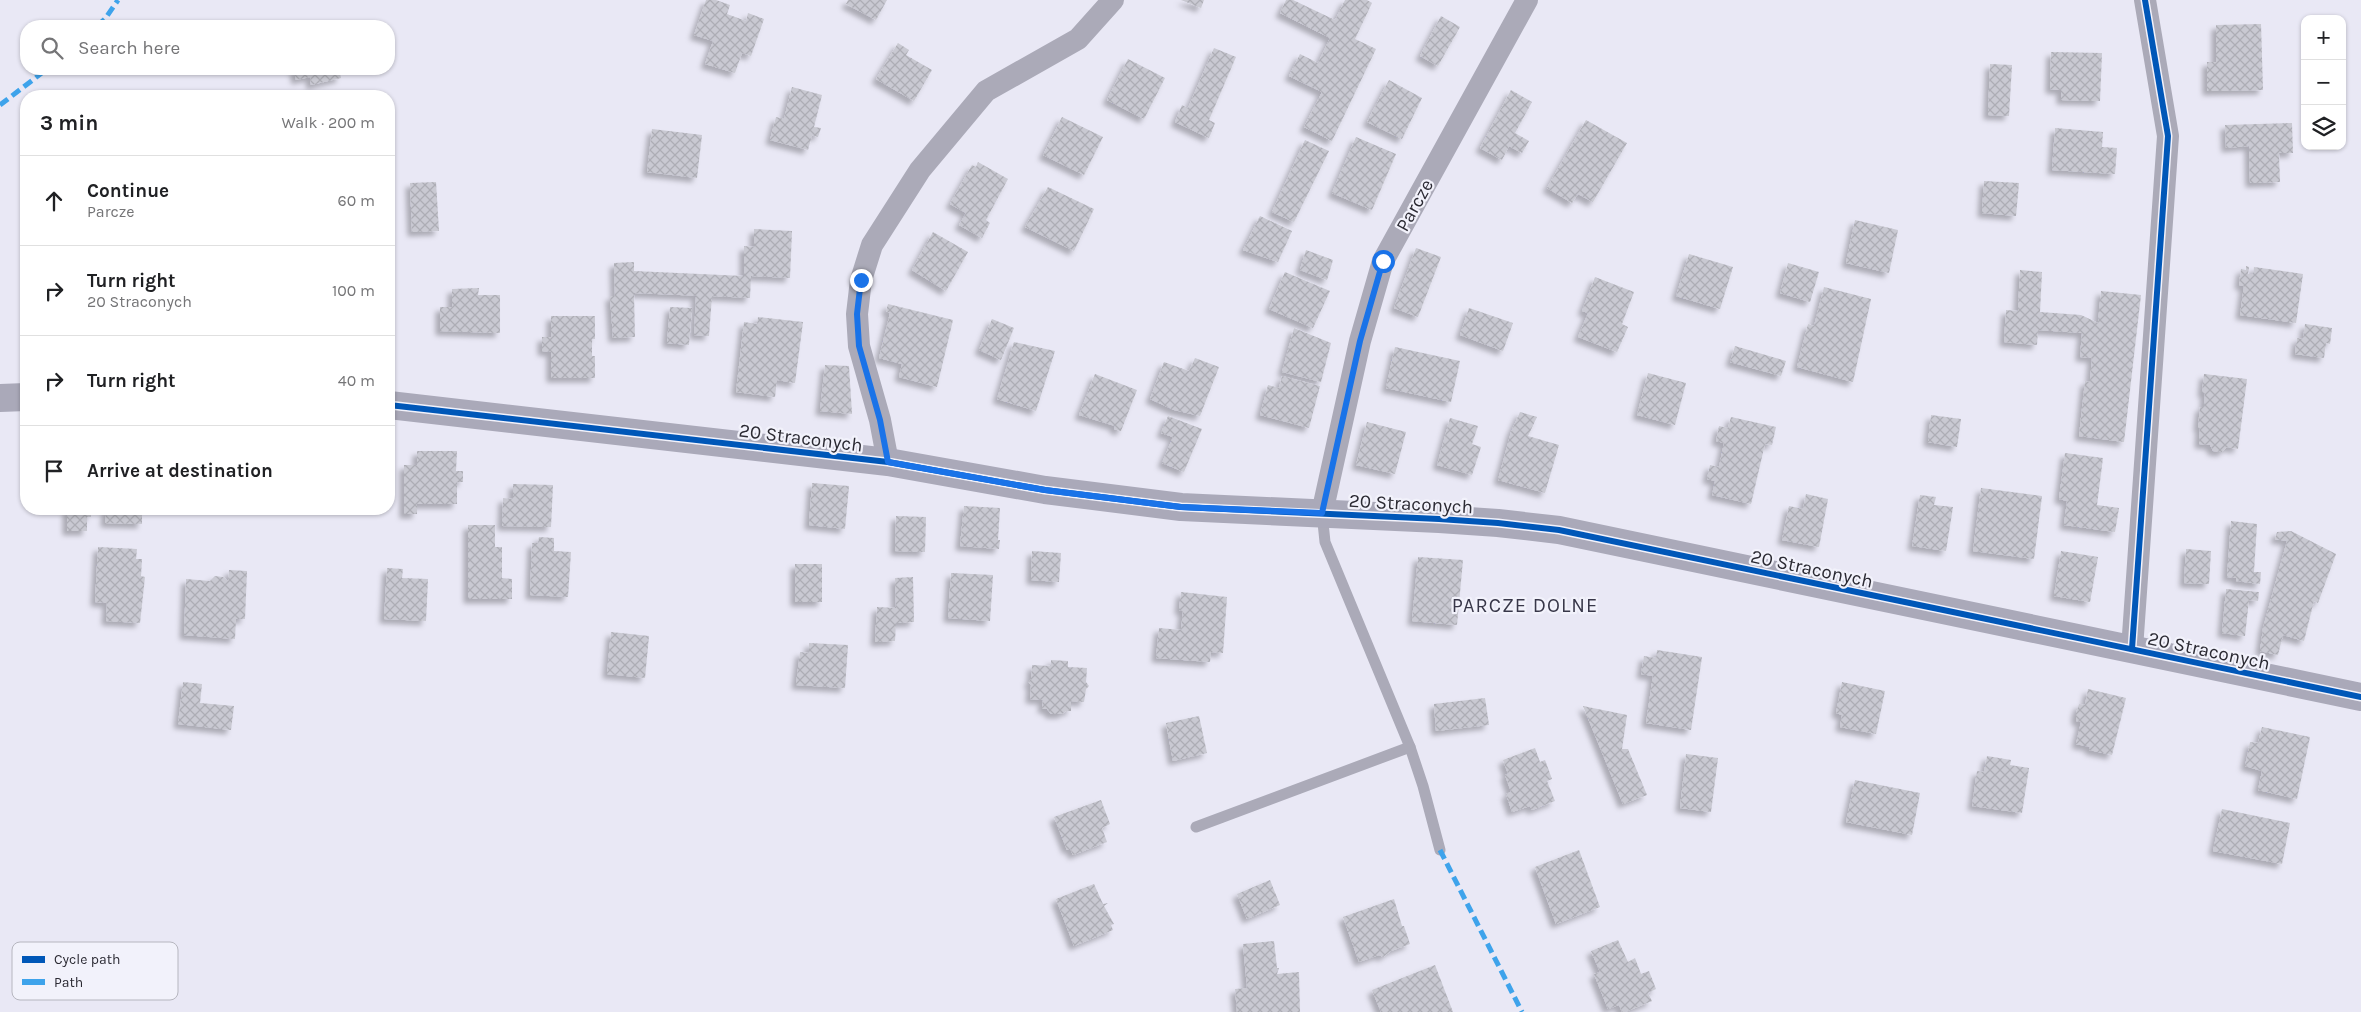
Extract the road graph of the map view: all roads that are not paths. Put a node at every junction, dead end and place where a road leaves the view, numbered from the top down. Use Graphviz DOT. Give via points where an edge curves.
graph roads {
  1 [pos="1113,0"];
  2 [pos="1527,0"];
  3 [pos="2146,0"];
  4 [pos="0,398"];
  5 [pos="20,398"];
  6 [pos="395,406"];
  7 [pos="888,462"];
  8 [pos="1322,513"];
  9 [pos="2132,649"];
  10 [pos="2361,697"];
  11 [pos="1410,747"];
  12 [pos="1196,827"];
  13 [pos="1440,850"];
  1 -- 7 [label="street" via="1078,39 986,91 920,170 872,245 861,280 859,346"];
  2 -- 8 [label="street, Parcze" via="1383,261 1360,341"];
  3 -- 9 [label="street" via="2168,136"];
  4 -- 5 [label="main road"];
  6 -- 7 [label="main road, 20 Straconych"];
  7 -- 8 [label="main road, 20 Straconych" via="1045,490 1181,507"];
  8 -- 9 [label="main road, 20 Straconych" via="1498,523 1559,530"];
  8 -- 11 [label="lane" via="1325,542"];
  9 -- 10 [label="main road, 20 Straconych"];
  11 -- 12 [label="lane"];
  11 -- 13 [label="lane"];
}
